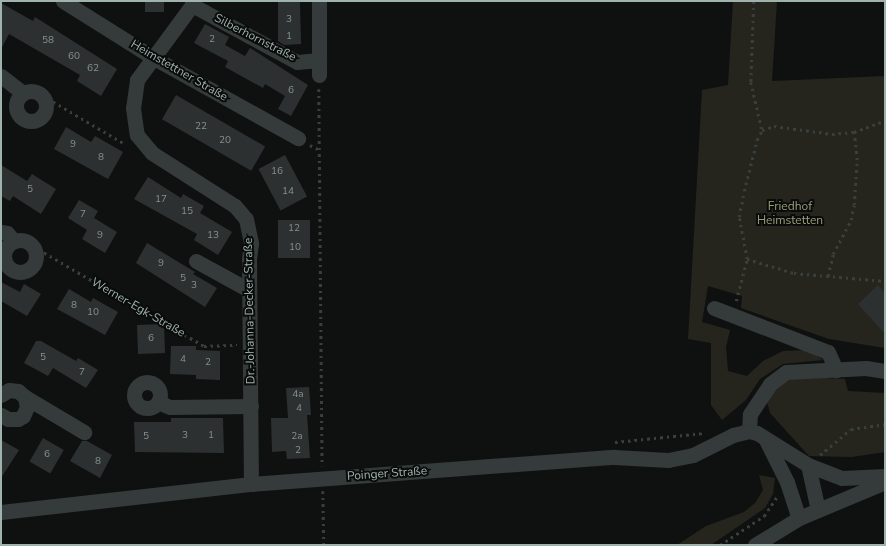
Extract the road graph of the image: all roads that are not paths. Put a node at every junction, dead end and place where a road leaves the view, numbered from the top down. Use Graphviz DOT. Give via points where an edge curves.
graph roads {
  1 [pos="63,1"];
  2 [pos="319,1"];
  3 [pos="192,3"];
  4 [pos="154,58"];
  5 [pos="1,76"];
  6 [pos="23,93"];
  7 [pos="298,138"];
  8 [pos="1,232"];
  9 [pos="14,241"];
  10 [pos="196,261"];
  11 [pos="249,290"];
  12 [pos="714,308"];
  13 [pos="836,370"];
  14 [pos="885,370"];
  15 [pos="1,395"];
  16 [pos="26,397"];
  17 [pos="158,402"];
  18 [pos="251,406"];
  19 [pos="1,415"];
  20 [pos="748,431"];
  21 [pos="84,432"];
  22 [pos="766,440"];
  23 [pos="808,465"];
  24 [pos="885,476"];
  25 [pos="885,482"];
  26 [pos="251,484"];
  27 [pos="818,510"];
  28 [pos="1,512"];
  29 [pos="799,518"];
  30 [pos="755,545"];
  1 -- 4 [label="street, Heimstettner Straße"];
  2 -- 3 [label="street, Silberhornstraße" via="319,67 297,62"];
  3 -- 4 [label="street"];
  4 -- 7 [label="street, Heimstettner Straße"];
  4 -- 11 [label="street, Dr.-Johanna-Decker-Straße" via="137,80 133,108 137,135 152,153 235,206 246,219 251,243"];
  5 -- 6 [label="street"];
  6 -- 6 [label="street" via="33,90 42,95 46,110 40,118 30,121 22,118 16,110 17,100"];
  8 -- 9 [label="street" via="7,233"];
  9 -- 9 [label="street" via="24,240 33,246 35,262 28,270 18,271 9,267 5,258 6,248"];
  10 -- 11 [label="street"];
  11 -- 18 [label="street, Dr.-Johanna-Decker-Straße"];
  12 -- 13 [label="street" via="828,352"];
  13 -- 14 [label="street"];
  13 -- 20 [label="street" via="786,372 770,384 750,414"];
  15 -- 16 [label="street" via="14,390"];
  16 -- 19 [label="street" via="28,407 23,416 13,420"];
  16 -- 21 [label="street"];
  17 -- 18 [label="street" via="170,407"];
  18 -- 26 [label="street, Dr.-Johanna-Decker-Straße"];
  20 -- 22 [label="street"];
  20 -- 26 [label="street, Poinger Straße" via="693,455 668,460 614,457 323,475"];
  22 -- 23 [label="street"];
  22 -- 29 [label="street" via="787,482"];
  23 -- 24 [label="street" via="842,478"];
  23 -- 27 [label="street"];
  25 -- 27 [label="street"];
  26 -- 28 [label="street, Poinger Straße"];
  27 -- 29 [label="street"];
  29 -- 30 [label="street"];
}
